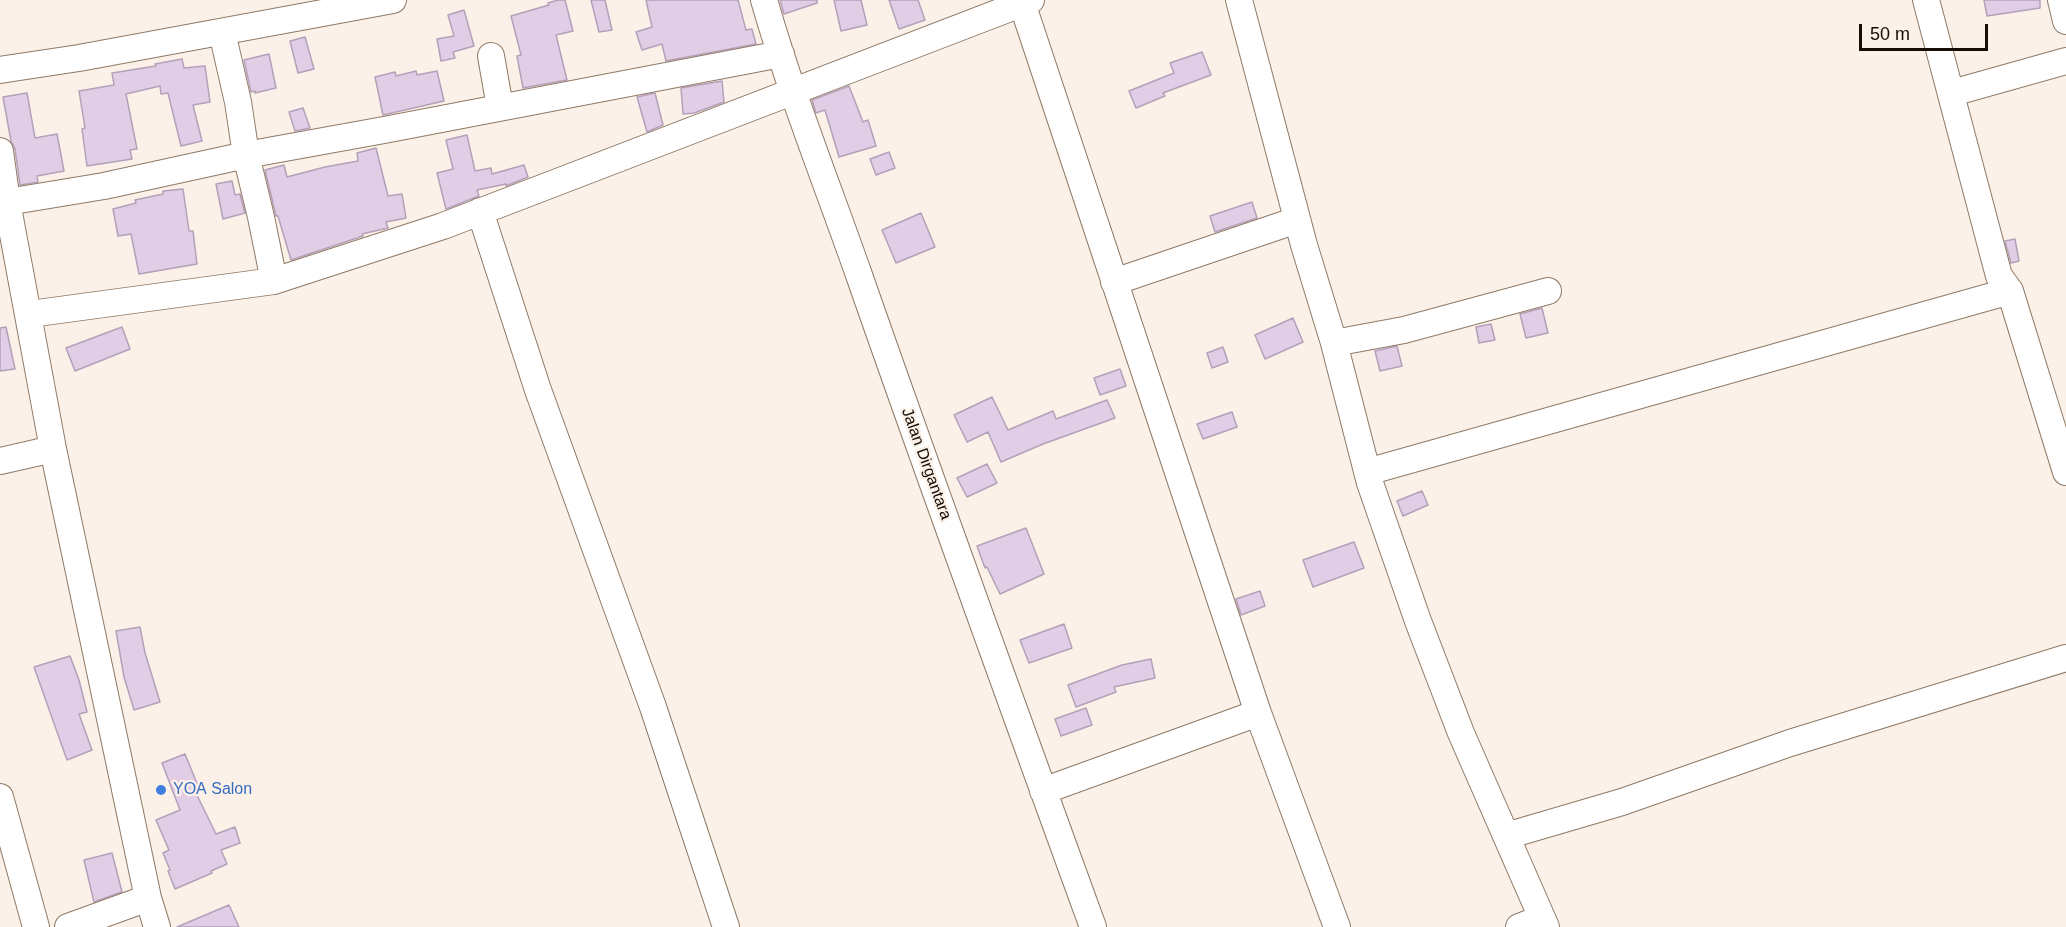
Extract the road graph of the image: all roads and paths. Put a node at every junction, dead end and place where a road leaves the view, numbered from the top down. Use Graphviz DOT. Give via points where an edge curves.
graph roads {
  1 [pos="393,0"];
  2 [pos="764,0"];
  3 [pos="1239,0"];
  4 [pos="1926,0"];
  5 [pos="2061,0"];
  6 [pos="1024,1"];
  7 [pos="2066,21"];
  8 [pos="222,32"];
  9 [pos="781,54"];
  10 [pos="491,56"];
  11 [pos="2066,61"];
  12 [pos="0,70"];
  13 [pos="793,91"];
  14 [pos="1952,93"];
  15 [pos="500,107"];
  16 [pos="0,152"];
  17 [pos="246,155"];
  18 [pos="8,202"];
  19 [pos="480,211"];
  20 [pos="1297,220"];
  21 [pos="274,281"];
  22 [pos="1114,282"];
  23 [pos="1548,291"];
  24 [pos="2010,291"];
  25 [pos="30,314"];
  26 [pos="1334,343"];
  27 [pos="54,449"];
  28 [pos="0,461"];
  29 [pos="1367,472"];
  30 [pos="2066,472"];
  31 [pos="2066,658"];
  32 [pos="1258,713"];
  33 [pos="1044,791"];
  34 [pos="0,797"];
  35 [pos="1506,836"];
  36 [pos="148,898"];
  37 [pos="1536,924"];
  38 [pos="36,927"];
  39 [pos="68,927"];
  40 [pos="157,927"];
  41 [pos="726,927"];
  42 [pos="1093,927"];
  43 [pos="1337,927"];
  1 -- 8 [label="street"];
  2 -- 9 [label="street, Jalan Dirgantara"];
  3 -- 20 [label="street"];
  4 -- 14 [label="street"];
  5 -- 7 [label="street"];
  6 -- 13 [label="street"];
  6 -- 22 [label="street"];
  8 -- 12 [label="street"];
  8 -- 17 [label="street"];
  9 -- 13 [label="street, Jalan Dirgantara"];
  9 -- 15 [label="street"];
  10 -- 15 [label="street"];
  11 -- 14 [label="street"];
  13 -- 19 [label="street"];
  13 -- 33 [label="street, Jalan Dirgantara"];
  14 -- 24 [label="street" via="1999,276"];
  15 -- 17 [label="street"];
  16 -- 18 [label="street"];
  17 -- 18 [label="street"];
  17 -- 21 [label="street"];
  18 -- 25 [label="street"];
  19 -- 21 [label="street"];
  19 -- 41 [label="street" via="538,390"];
  20 -- 22 [label="street"];
  20 -- 26 [label="street"];
  21 -- 25 [label="street"];
  22 -- 32 [label="street"];
  23 -- 26 [label="street" via="1404,330"];
  24 -- 29 [label="street"];
  24 -- 30 [label="street"];
  25 -- 27 [label="street"];
  26 -- 29 [label="street"];
  27 -- 28 [label="street"];
  27 -- 36 [label="street"];
  29 -- 35 [label="street" via="1418,621"];
  31 -- 35 [label="street"];
  32 -- 33 [label="street"];
  32 -- 43 [label="street"];
  33 -- 42 [label="street, Jalan Dirgantara"];
  34 -- 38 [label="street"];
  35 -- 37 [label="street"];
  36 -- 39 [label="street"];
  36 -- 40 [label="street"];
}
